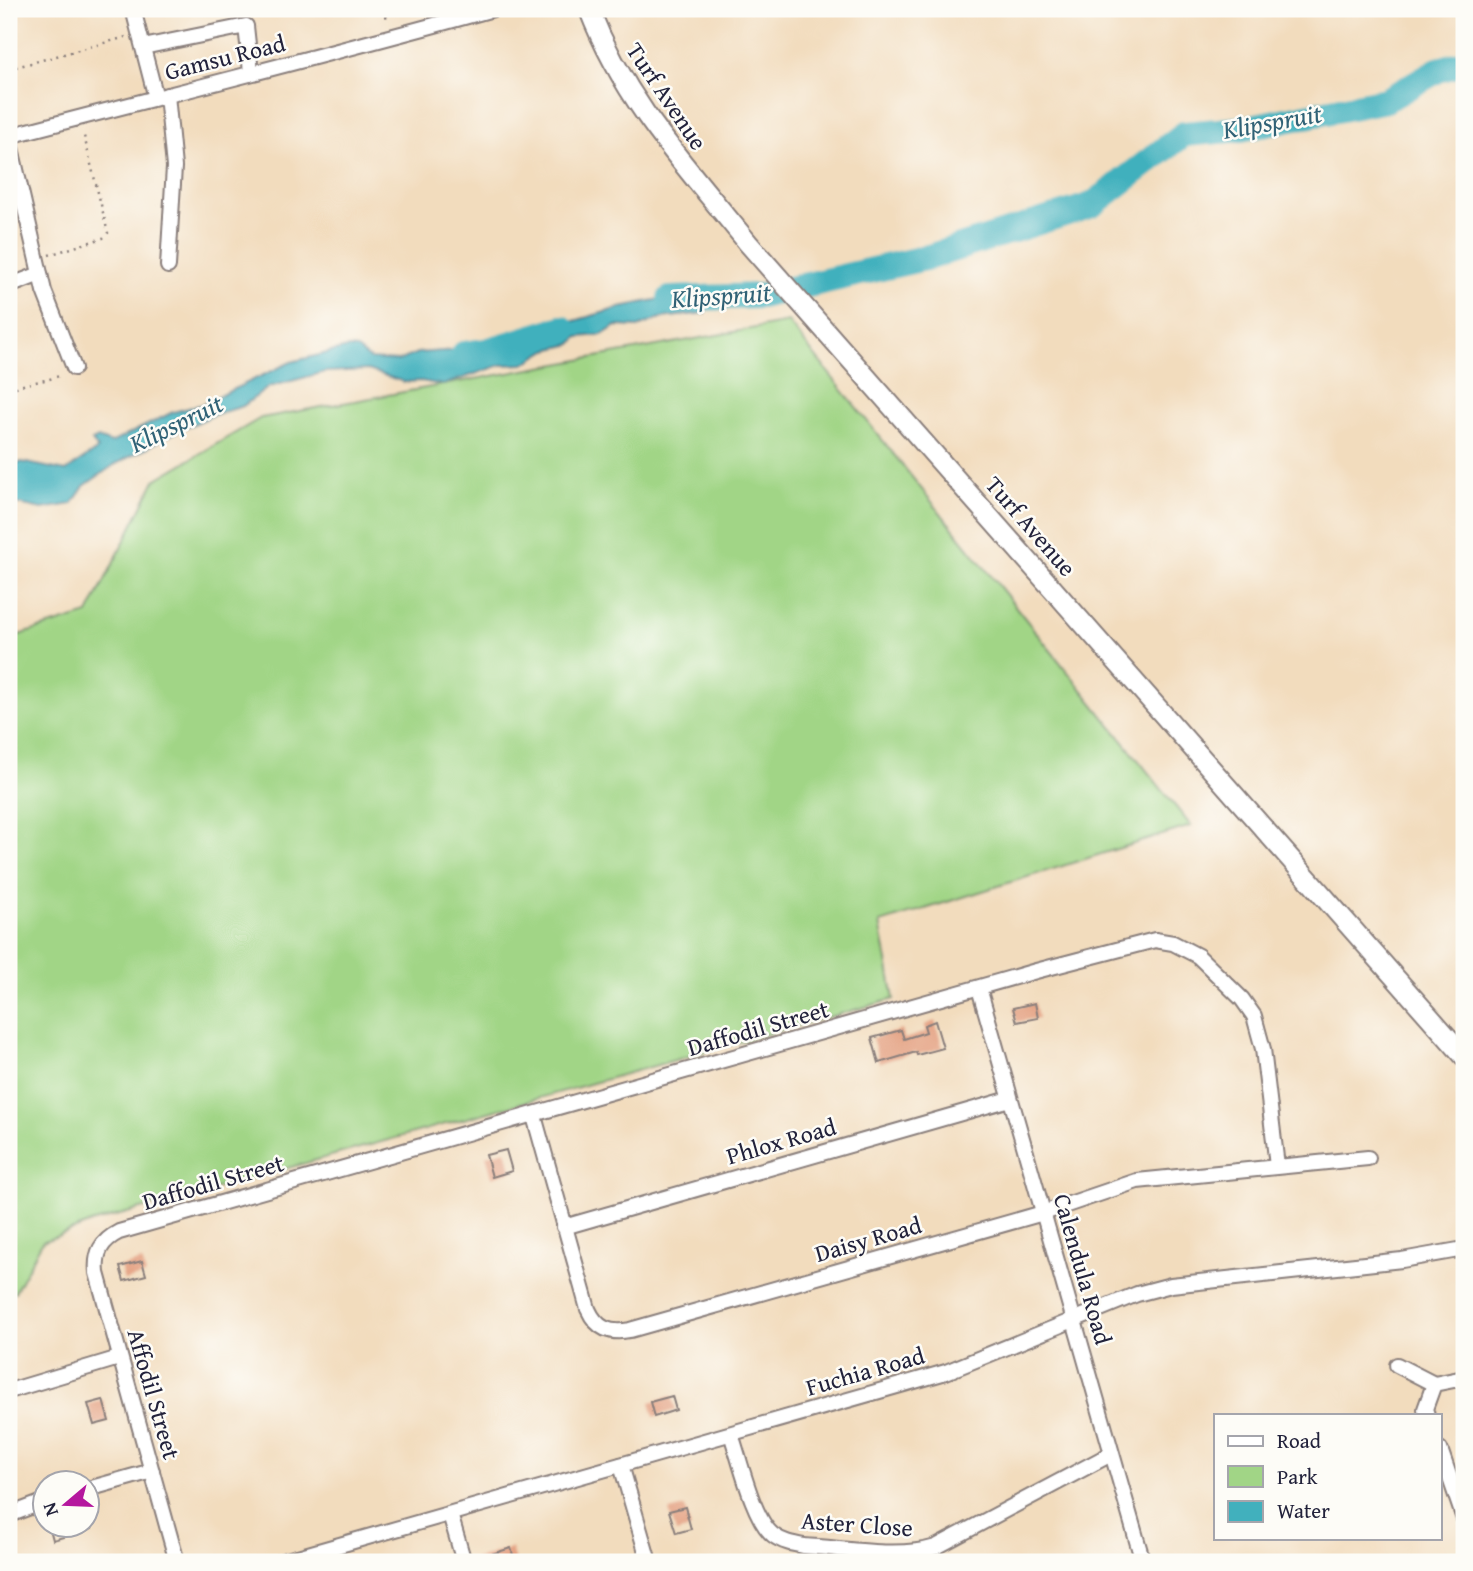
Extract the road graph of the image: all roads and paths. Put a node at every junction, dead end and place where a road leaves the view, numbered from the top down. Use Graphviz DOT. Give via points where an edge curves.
graph roads {
  1 [pos="133,9"];
  2 [pos="493,9"];
  3 [pos="589,9"];
  4 [pos="141,40"];
  5 [pos="9,69"];
  6 [pos="251,72"];
  7 [pos="161,96"];
  8 [pos="80,118"];
  9 [pos="9,137"];
  10 [pos="36,259"];
  11 [pos="168,266"];
  12 [pos="40,274"];
  13 [pos="9,286"];
  14 [pos="74,368"];
  15 [pos="9,390"];
  16 [pos="979,988"];
  17 [pos="1464,1056"];
  18 [pos="1010,1099"];
  19 [pos="534,1116"];
  20 [pos="1368,1158"];
  21 [pos="1277,1166"];
  22 [pos="1043,1213"];
  23 [pos="564,1227"];
  24 [pos="106,1240"];
  25 [pos="1464,1252"];
  26 [pos="1075,1320"];
  27 [pos="119,1358"];
  28 [pos="1397,1365"];
  29 [pos="1464,1378"];
  30 [pos="1434,1384"];
  31 [pos="9,1391"];
  32 [pos="1427,1414"];
  33 [pos="732,1434"];
  34 [pos="1111,1454"];
  35 [pos="1442,1455"];
  36 [pos="621,1465"];
  37 [pos="152,1471"];
  38 [pos="102,1485"];
  39 [pos="32,1506"];
  40 [pos="450,1514"];
  41 [pos="9,1515"];
  42 [pos="1464,1520"];
  43 [pos="177,1562"];
  44 [pos="280,1562"];
  45 [pos="464,1562"];
  46 [pos="649,1562"];
  47 [pos="1143,1562"];
  1 -- 4 [label="street"];
  2 -- 6 [label="street, Gamsu Road"];
  3 -- 17 [label="main road, Turf Avenue" via="614,66 650,124 748,243"];
  4 -- 5 [label="path"];
  4 -- 6 [label="street" via="246,26"];
  4 -- 7 [label="street"];
  6 -- 7 [label="street, Gamsu Road"];
  7 -- 8 [label="street, Gamsu Road"];
  7 -- 11 [label="street" via="174,167"];
  8 -- 9 [label="street, Gamsu Road"];
  8 -- 10 [label="path" via="108,233 103,239"];
  9 -- 10 [label="street"];
  10 -- 12 [label="street"];
  12 -- 13 [label="street"];
  12 -- 14 [label="street"];
  14 -- 15 [label="path"];
  16 -- 18 [label="street, Calendula Road"];
  16 -- 19 [label="street, Daffodil Street"];
  16 -- 21 [label="street, Daffodil Street" via="1145,942 1164,941 1190,950 1254,1016 1263,1049"];
  18 -- 22 [label="street, Calendula Road"];
  18 -- 23 [label="street, Phlox Road"];
  19 -- 23 [label="street, Daisy Road"];
  19 -- 24 [label="street, Daffodil Street" via="128,1229"];
  20 -- 21 [label="street, Daisy Road"];
  21 -- 22 [label="street, Daisy Road" via="1137,1181"];
  22 -- 23 [label="street, Daisy Road" via="622,1331 606,1330 591,1316"];
  22 -- 26 [label="street, Calendula Road"];
  24 -- 27 [label="street, Affodil Street" via="97,1255 97,1273"];
  25 -- 26 [label="street, Fuchia Road" via="1171,1285 1136,1294"];
  26 -- 33 [label="street, Fuchia Road" via="946,1371"];
  26 -- 34 [label="street, Calendula Road"];
  27 -- 31 [label="street"];
  27 -- 37 [label="street, Affodil Street"];
  28 -- 30 [label="street"];
  29 -- 30 [label="street"];
  30 -- 32 [label="street"];
  33 -- 34 [label="street, Aster Close" via="758,1514 772,1534 804,1546 893,1552 936,1546"];
  33 -- 36 [label="street, Fuchia Road"];
  34 -- 47 [label="street, Calendula Road"];
  35 -- 42 [label="street"];
  36 -- 40 [label="street, Fuchia Road"];
  36 -- 46 [label="street"];
  37 -- 38 [label="street"];
  37 -- 43 [label="street, Affodil Street"];
  39 -- 41 [label="street"];
  40 -- 44 [label="street, Fuchia Road"];
  40 -- 45 [label="street"];
}
